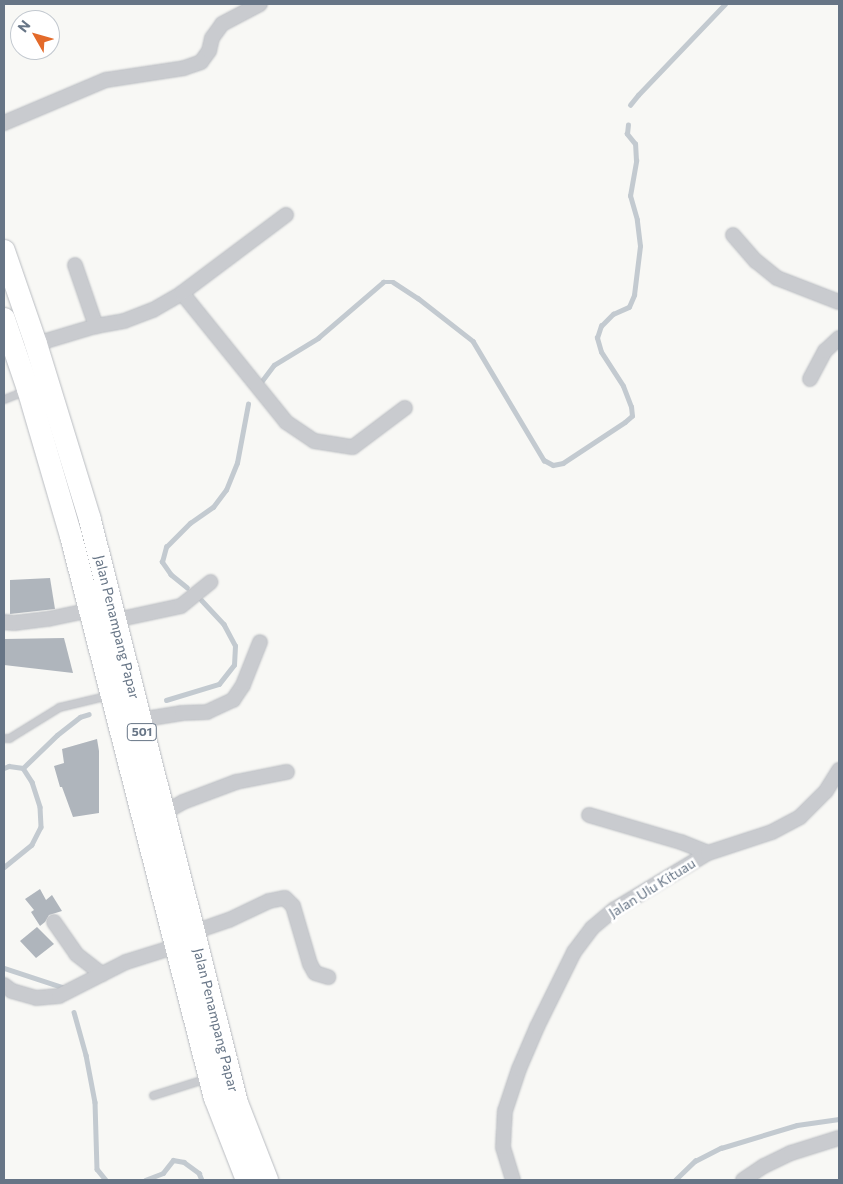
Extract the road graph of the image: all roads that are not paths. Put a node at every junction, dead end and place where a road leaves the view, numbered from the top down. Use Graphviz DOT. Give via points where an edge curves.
graph roads {
  1 [pos="260,4"];
  2 [pos="4,123"];
  3 [pos="286,215"];
  4 [pos="733,235"];
  5 [pos="4,250"];
  6 [pos="75,265"];
  7 [pos="182,294"];
  8 [pos="839,302"];
  9 [pos="4,319"];
  10 [pos="96,326"];
  11 [pos="839,338"];
  12 [pos="18,346"];
  13 [pos="810,380"];
  14 [pos="28,389"];
  15 [pos="4,398"];
  16 [pos="404,408"];
  17 [pos="211,582"];
  18 [pos="91,610"];
  19 [pos="4,622"];
  20 [pos="118,631"];
  21 [pos="260,642"];
  22 [pos="106,669"];
  23 [pos="112,694"];
  24 [pos="139,720"];
  25 [pos="4,738"];
  26 [pos="839,770"];
  27 [pos="287,772"];
  28 [pos="164,813"];
  29 [pos="589,815"];
  30 [pos="708,853"];
  31 [pos="54,922"];
  32 [pos="185,939"];
  33 [pos="102,974"];
  34 [pos="328,977"];
  35 [pos="4,985"];
  36 [pos="210,1077"];
  37 [pos="153,1095"];
  38 [pos="839,1138"];
  39 [pos="247,1180"];
  40 [pos="267,1180"];
  41 [pos="514,1180"];
  42 [pos="743,1180"];
  1 -- 2 [label="street" via="222,24 212,38 210,52 201,62 184,68 106,80"];
  3 -- 7 [label="street"];
  4 -- 8 [label="street" via="756,261 777,278"];
  5 -- 12 [label="main road, Jalan Penampang Papar / 501"];
  6 -- 10 [label="street"];
  7 -- 10 [label="street" via="124,321"];
  7 -- 16 [label="street" via="286,422 314,441 353,447"];
  9 -- 12 [label="main road, Jalan Penampang Papar / 501"];
  10 -- 12 [label="street"];
  11 -- 13 [label="street" via="825,351"];
  12 -- 14 [label="main road, Jalan Penampang Papar / 501"];
  12 -- 20 [label="main road, Jalan Penampang Papar / 501" via="90,520"];
  14 -- 15 [label="lane"];
  14 -- 18 [label="main road, Jalan Penampang Papar / 501"];
  17 -- 20 [label="street" via="181,606"];
  18 -- 19 [label="street" via="48,619"];
  18 -- 22 [label="main road, Jalan Penampang Papar / 501"];
  20 -- 22 [label="main road" via="116,666"];
  20 -- 24 [label="main road, Jalan Penampang Papar / 501"];
  21 -- 24 [label="street" via="243,685 233,700 207,712"];
  22 -- 23 [label="main road, Jalan Penampang Papar / 501"];
  23 -- 25 [label="lane" via="59,707"];
  23 -- 32 [label="main road, Jalan Penampang Papar / 501"];
  24 -- 28 [label="main road, Jalan Penampang Papar / 501"];
  26 -- 30 [label="street, Jalan Ulu Kituau" via="826,791 800,816 772,832"];
  27 -- 28 [label="street" via="236,782 183,802"];
  28 -- 32 [label="main road, Jalan Penampang Papar / 501"];
  29 -- 30 [label="street" via="682,842"];
  30 -- 41 [label="street, Jalan Ulu Kituau" via="615,909 592,928 574,952 537,1027 505,1111 503,1147"];
  31 -- 33 [label="street" via="76,954"];
  32 -- 33 [label="street"];
  32 -- 34 [label="street" via="269,901 285,898 293,906 310,964 315,973"];
  32 -- 36 [label="main road, Jalan Penampang Papar / 501"];
  32 -- 40 [label="main road, Jalan Penampang Papar / 501" via="237,1103"];
  33 -- 35 [label="street" via="59,996 36,998 12,991"];
  36 -- 37 [label="lane"];
  36 -- 39 [label="main road, Jalan Penampang Papar / 501"];
  38 -- 42 [label="street" via="791,1153"];
}
